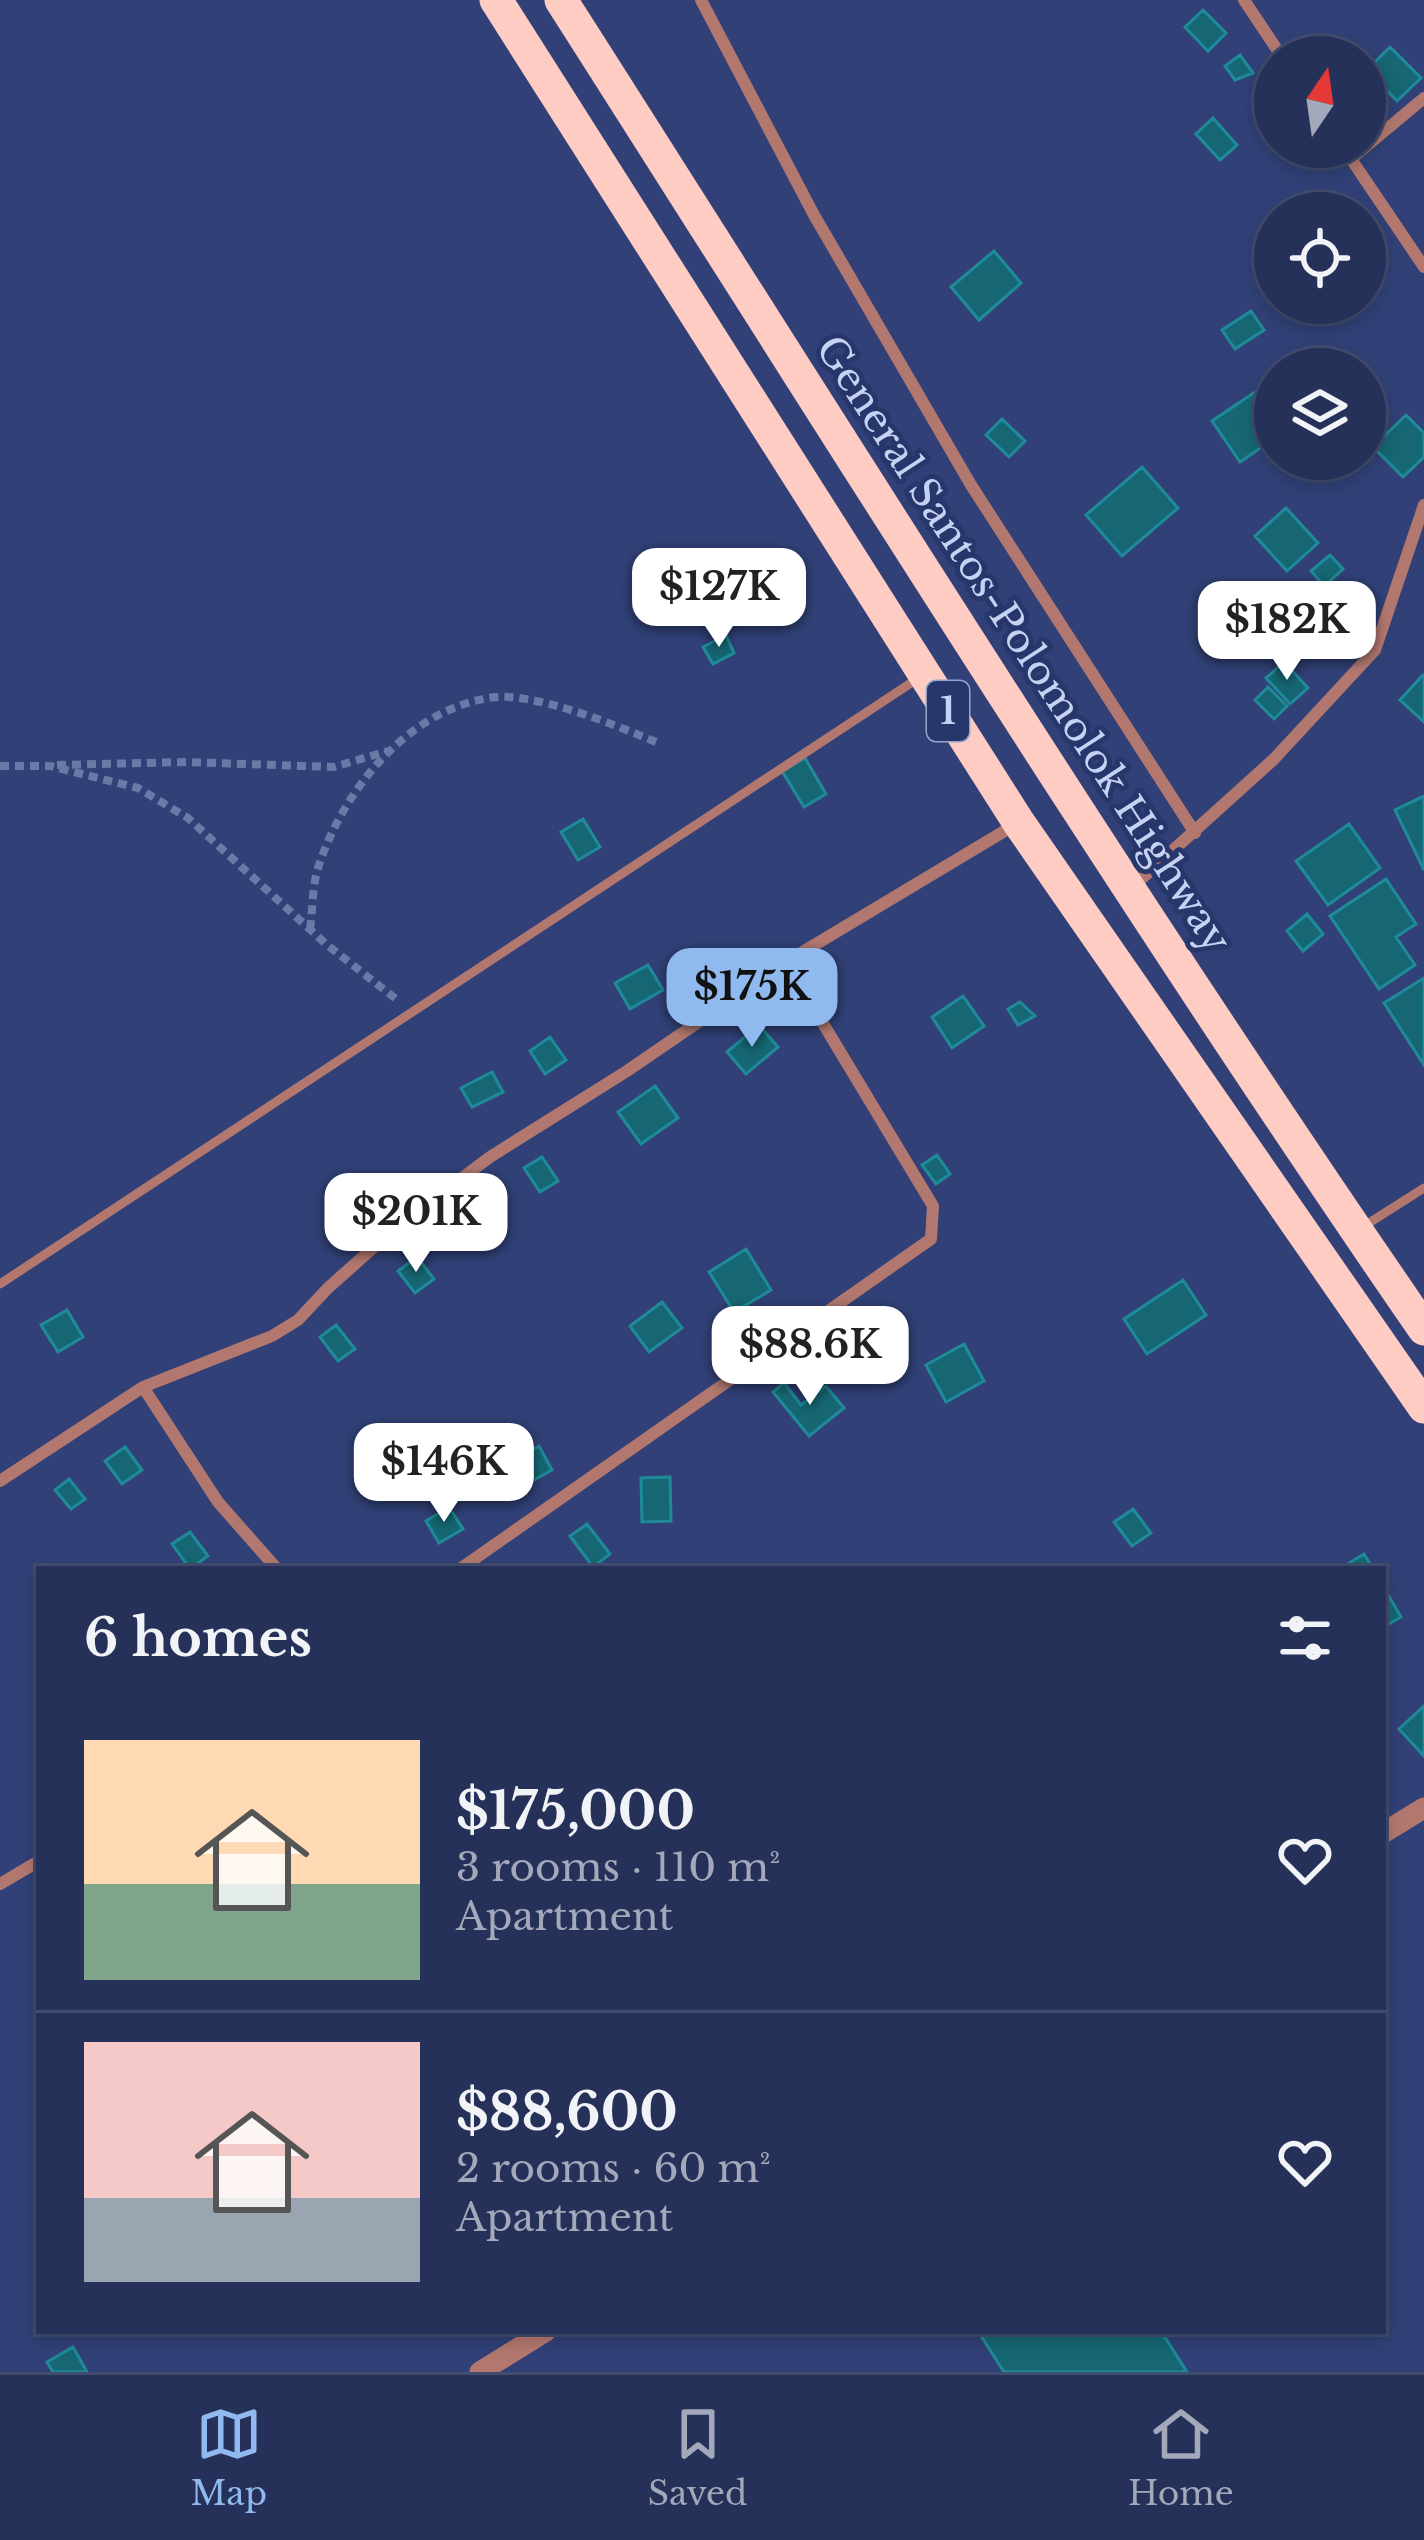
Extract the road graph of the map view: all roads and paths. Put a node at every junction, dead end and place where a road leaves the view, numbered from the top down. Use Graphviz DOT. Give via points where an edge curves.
graph roads {
  1 [pos="496,0"];
  2 [pos="561,0"];
  3 [pos="700,0"];
  4 [pos="1244,0"];
  5 [pos="1268,36"];
  6 [pos="1424,98"];
  7 [pos="1386,125"];
  8 [pos="1357,168"];
  9 [pos="1424,267"];
  10 [pos="1424,505"];
  11 [pos="925,674"];
  12 [pos="656,742"];
  13 [pos="392,750"];
  14 [pos="0,766"];
  15 [pos="50,766"];
  16 [pos="1018,823"];
  17 [pos="1195,833"];
  18 [pos="1130,890"];
  19 [pos="310,930"];
  20 [pos="786,962"];
  21 [pos="411,1011"];
  22 [pos="1424,1188"];
  23 [pos="1357,1231"];
  24 [pos="0,1284"];
  25 [pos="1424,1329"];
  26 [pos="143,1387"];
  27 [pos="1424,1407"];
  28 [pos="0,1480"];
  29 [pos="274,1566"];
  30 [pos="464,1566"];
  31 [pos="1424,1808"];
  32 [pos="1386,1831"];
  33 [pos="36,1864"];
  34 [pos="0,1884"];
  35 [pos="541,2334"];
  36 [pos="480,2372"];
  1 -- 11 [label="highway, 1"];
  2 -- 18 [label="highway, General Santos-Polomolok Highway / 1"];
  3 -- 17 [label="street" via="971,485"];
  4 -- 5 [label="street"];
  6 -- 7 [label="street"];
  8 -- 9 [label="street"];
  10 -- 17 [label="street" via="1375,650"];
  11 -- 16 [label="highway, 1"];
  11 -- 21 [label="lane"];
  12 -- 13 [label="path" via="558,706 491,697 430,716"];
  13 -- 15 [label="path" via="334,767"];
  13 -- 19 [label="path" via="344,805 317,869"];
  14 -- 15 [label="path"];
  15 -- 19 [label="path" via="138,788 188,818"];
  16 -- 20 [label="street"];
  16 -- 27 [label="highway, 1"];
  17 -- 18 [label="street"];
  18 -- 23 [label="highway, General Santos-Polomolok Highway / 1"];
  19 -- 21 [label="path"];
  20 -- 26 [label="street" via="490,1157 394,1230 298,1320"];
  20 -- 30 [label="street" via="933,1206 932,1239"];
  21 -- 24 [label="lane"];
  22 -- 23 [label="lane"];
  23 -- 25 [label="highway, General Santos-Polomolok Highway / 1"];
  26 -- 28 [label="street"];
  26 -- 29 [label="street" via="218,1502"];
  31 -- 32 [label="street"];
  33 -- 34 [label="street"];
  35 -- 36 [label="street"];
}
